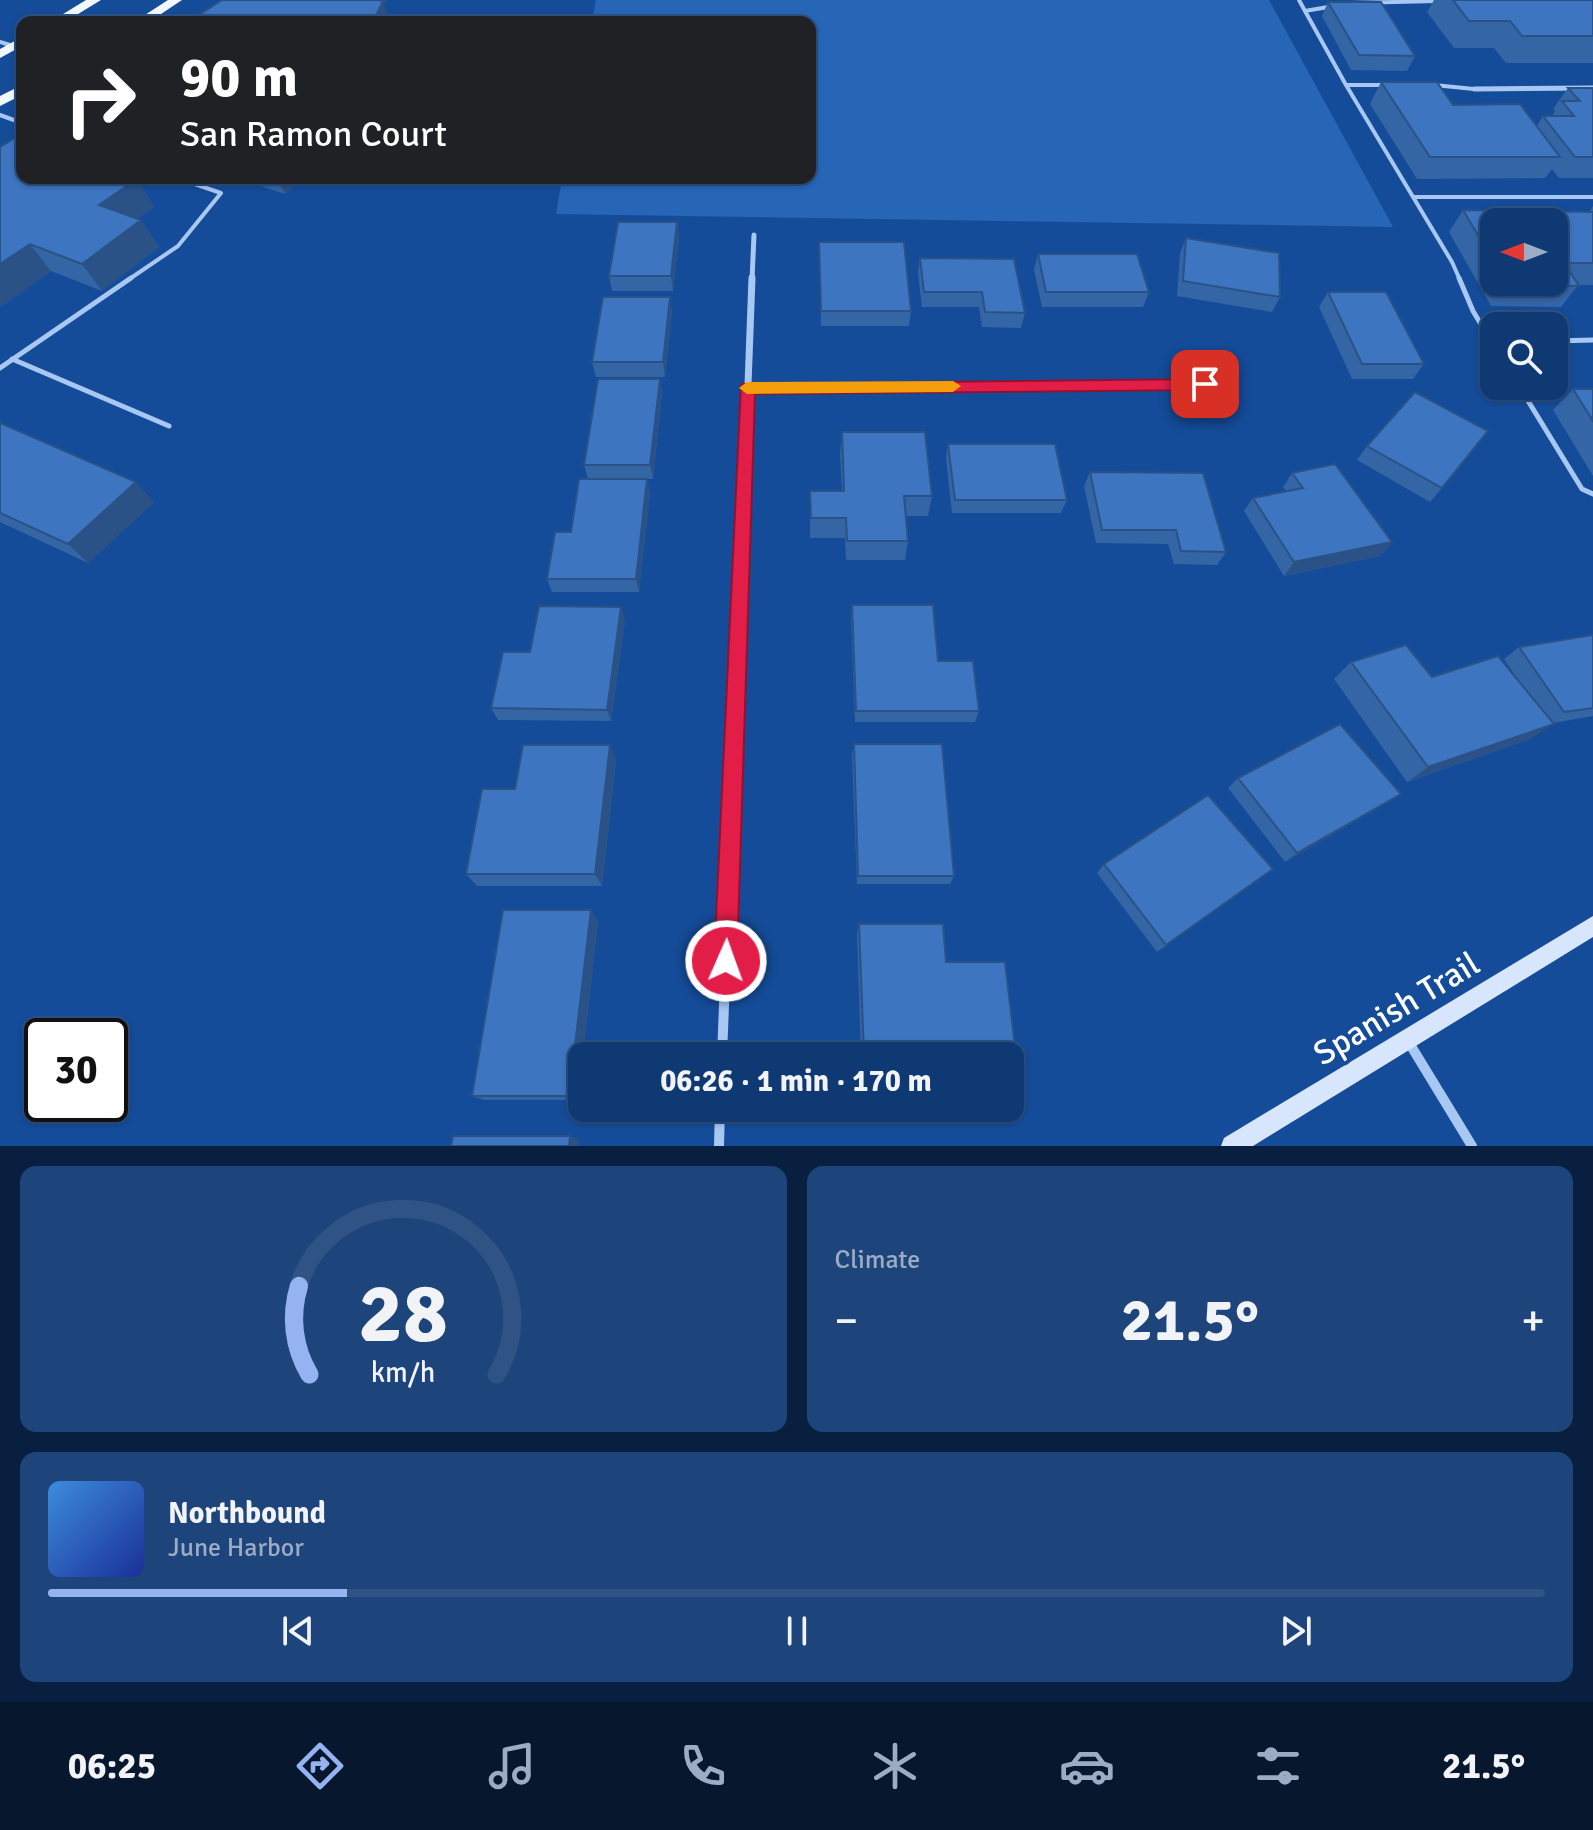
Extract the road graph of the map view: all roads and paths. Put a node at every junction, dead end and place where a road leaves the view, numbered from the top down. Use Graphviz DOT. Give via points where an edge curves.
graph roads {
  1 [pos="95,0"];
  2 [pos="176,0"];
  3 [pos="1299,0"];
  4 [pos="1442,1"];
  5 [pos="1305,11"];
  6 [pos="67,16"];
  7 [pos="150,16"];
  8 [pos="12,43"];
  9 [pos="0,54"];
  10 [pos="1424,84"];
  11 [pos="1346,85"];
  12 [pos="1393,85"];
  13 [pos="1593,88"];
  14 [pos="1474,89"];
  15 [pos="195,184"];
  16 [pos="1413,197"];
  17 [pos="1593,197"];
  18 [pos="754,235"];
  19 [pos="1480,322"];
  20 [pos="1593,340"];
  21 [pos="1568,341"];
  22 [pos="12,359"];
  23 [pos="0,368"];
  24 [pos="1205,384"];
  25 [pos="747,388"];
  26 [pos="1528,400"];
  27 [pos="169,426"];
  28 [pos="1593,494"];
  29 [pos="1593,926"];
  30 [pos="1407,1039"];
  31 [pos="723,1042"];
  32 [pos="720,1122"];
  33 [pos="719,1146"];
  34 [pos="1232,1146"];
  35 [pos="1472,1146"];
  1 -- 6 [label="main road"];
  2 -- 7 [label="main road"];
  3 -- 5 [label="lane"];
  4 -- 5 [label="lane" via="1336,0"];
  5 -- 11 [label="lane"];
  8 -- 9 [label="main road"];
  10 -- 14 [label="lane"];
  11 -- 12 [label="lane"];
  11 -- 16 [label="lane"];
  13 -- 14 [label="street"];
  15 -- 22 [label="lane" via="221,193 178,246"];
  16 -- 17 [label="lane"];
  16 -- 19 [label="lane"];
  18 -- 25 [label="street"];
  20 -- 21 [label="lane"];
  22 -- 23 [label="lane"];
  22 -- 27 [label="lane"];
  24 -- 25 [label="street"];
  25 -- 31 [label="street"];
  26 -- 28 [label="lane" via="1582,489"];
  29 -- 30 [label="street, Spanish Trail"];
  30 -- 34 [label="street, Spanish Trail"];
  30 -- 35 [label="street"];
  32 -- 33 [label="street"];
}
